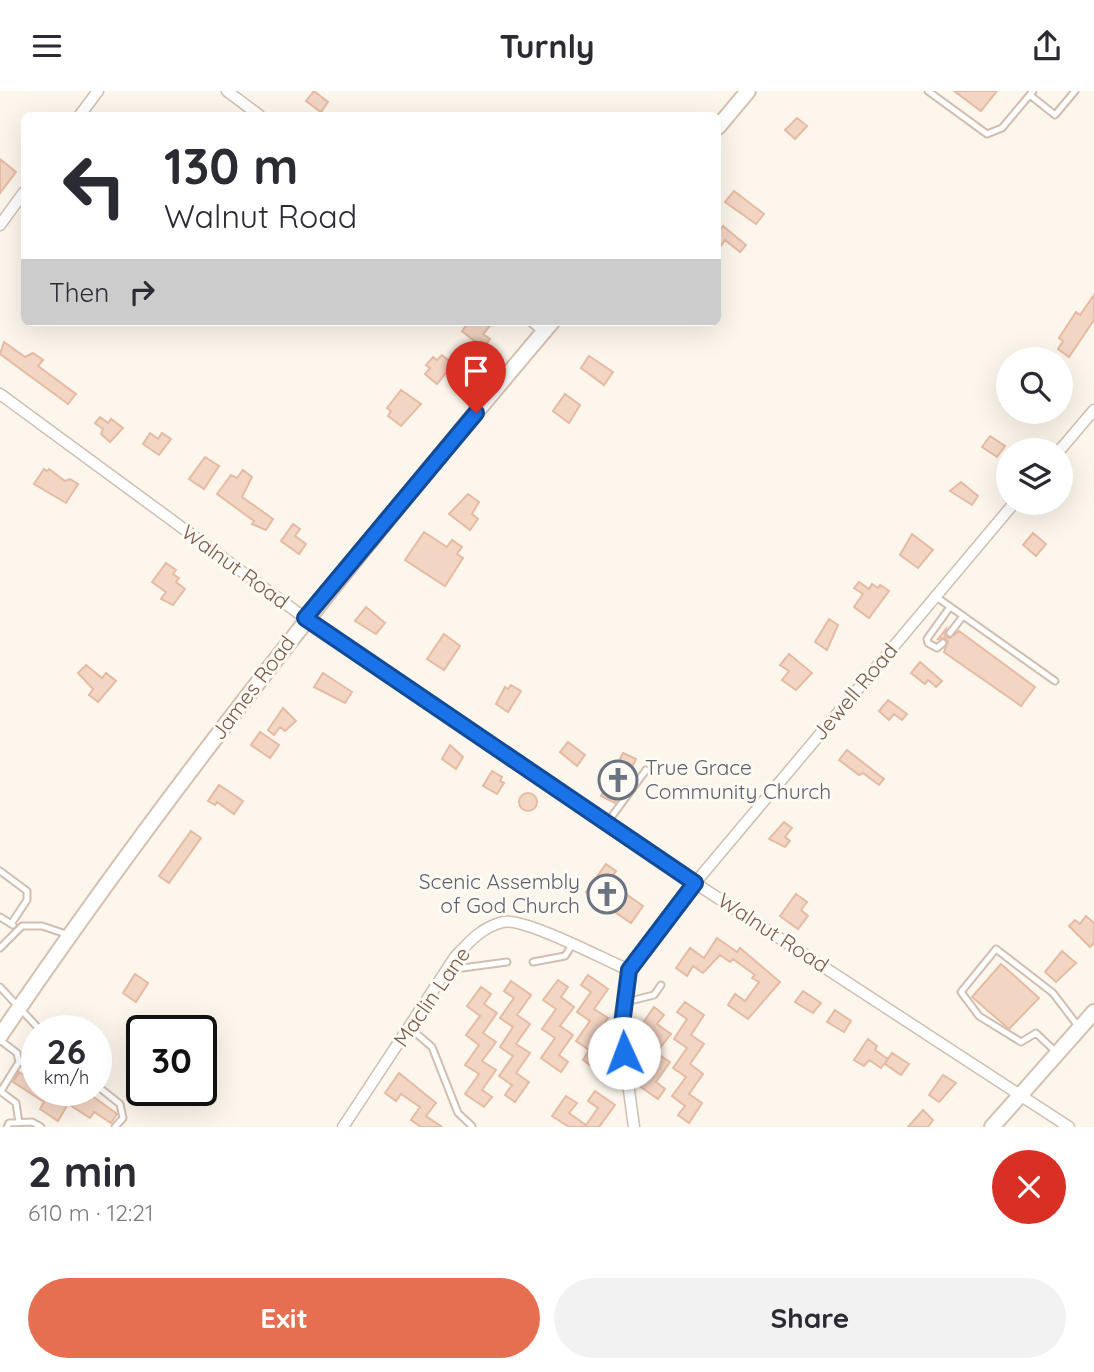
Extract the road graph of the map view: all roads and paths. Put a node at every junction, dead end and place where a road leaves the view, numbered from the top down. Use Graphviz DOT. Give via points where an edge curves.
graph roads {
  1 [pos="98,91"];
  2 [pos="227,91"];
  3 [pos="748,91"];
  4 [pos="928,91"];
  5 [pos="1075,91"];
  6 [pos="1031,93"];
  7 [pos="82,112"];
  8 [pos="255,112"];
  9 [pos="721,123"];
  10 [pos="21,195"];
  11 [pos="0,225"];
  12 [pos="542,326"];
  13 [pos="0,394"];
  14 [pos="1094,410"];
  15 [pos="1070,438"];
  16 [pos="1004,515"];
  17 [pos="935,596"];
  18 [pos="950,607"];
  19 [pos="963,616"];
  20 [pos="305,618"];
  21 [pos="950,633"];
  22 [pos="943,643"];
  23 [pos="1055,681"];
  24 [pos="646,770"];
  25 [pos="607,823"];
  26 [pos="0,871"];
  27 [pos="695,883"];
  28 [pos="0,916"];
  29 [pos="11,924"];
  30 [pos="19,929"];
  31 [pos="69,935"];
  32 [pos="572,945"];
  33 [pos="0,948"];
  34 [pos="507,962"];
  35 [pos="533,962"];
  36 [pos="447,970"];
  37 [pos="629,970"];
  38 [pos="661,985"];
  39 [pos="0,987"];
  40 [pos="626,1002"];
  41 [pos="19,1008"];
  42 [pos="1094,1012"];
  43 [pos="26,1015"];
  44 [pos="410,1028"];
  45 [pos="1080,1028"];
  46 [pos="0,1038"];
  47 [pos="1058,1053"];
  48 [pos="19,1062"];
  49 [pos="0,1091"];
  50 [pos="1021,1095"];
  51 [pos="112,1098"];
  52 [pos="19,1122"];
  53 [pos="472,1126"];
  54 [pos="1064,1126"];
  55 [pos="7,1127"];
  56 [pos="41,1127"];
  57 [pos="115,1127"];
  58 [pos="343,1127"];
  59 [pos="634,1127"];
  60 [pos="992,1127"];
  1 -- 7 [label="street"];
  2 -- 8 [label="street"];
  3 -- 9 [label="main road"];
  4 -- 6 [label="lane" via="987,134 1002,128"];
  5 -- 6 [label="lane" via="1055,115"];
  10 -- 11 [label="street"];
  12 -- 20 [label="main road, James Road"];
  13 -- 20 [label="street, Walnut Road"];
  14 -- 15 [label="street"];
  16 -- 17 [label="street, Jewell Road"];
  17 -- 18 [label="lane"];
  17 -- 27 [label="street, Jewell Road"];
  18 -- 19 [label="lane"];
  18 -- 22 [label="lane" via="927,639 937,648"];
  19 -- 21 [label="lane"];
  19 -- 23 [label="lane"];
  20 -- 25 [label="street, Walnut Road"];
  20 -- 31 [label="main road, James Road"];
  24 -- 25 [label="lane"];
  25 -- 27 [label="street, Walnut Road"];
  26 -- 29 [label="lane" via="27,891 27,900"];
  27 -- 37 [label="street, Jewell Road"];
  27 -- 50 [label="street, Walnut Road"];
  28 -- 29 [label="lane"];
  29 -- 30 [label="lane"];
  30 -- 31 [label="lane" via="42,926"];
  30 -- 33 [label="lane"];
  31 -- 41 [label="main road, James Road"];
  32 -- 35 [label="lane" via="565,956"];
  32 -- 36 [label="street, Maclin Lane" via="527,925 505,921 478,933"];
  32 -- 37 [label="street, Maclin Lane"];
  34 -- 36 [label="lane"];
  36 -- 44 [label="street, Maclin Lane"];
  37 -- 40 [label="street"];
  38 -- 40 [label="lane" via="654,995"];
  39 -- 41 [label="lane"];
  40 -- 59 [label="street" via="621,1032"];
  41 -- 43 [label="lane"];
  41 -- 46 [label="main road, James Road"];
  42 -- 45 [label="main road"];
  44 -- 53 [label="lane" via="432,1047 458,1113"];
  44 -- 58 [label="street, Maclin Lane"];
  45 -- 47 [label="main road"];
  45 -- 47 [label="lane" via="1053,993 996,949 961,992 979,1016 1010,1036 1021,1042 1036,1033"];
  46 -- 48 [label="lane" via="17,1053"];
  47 -- 50 [label="main road"];
  48 -- 49 [label="lane"];
  49 -- 52 [label="lane" via="16,1103"];
  50 -- 54 [label="street, Walnut Road"];
  50 -- 60 [label="main road"];
  51 -- 57 [label="lane" via="120,1104 123,1118"];
  52 -- 55 [label="lane"];
  52 -- 56 [label="lane"];
}
